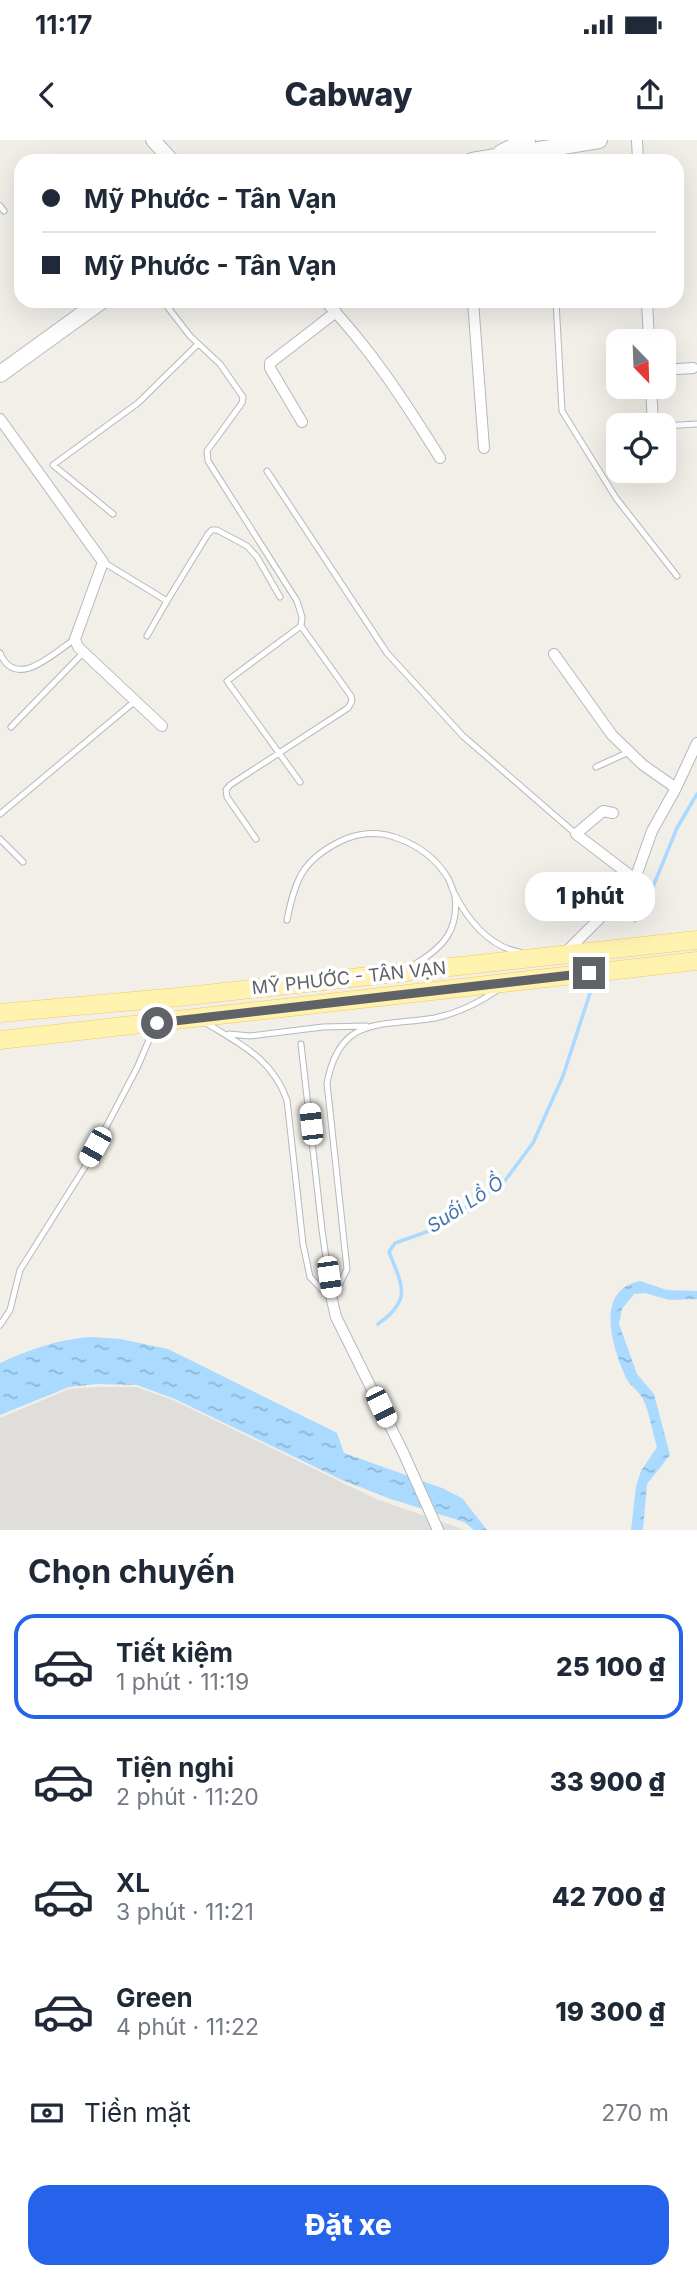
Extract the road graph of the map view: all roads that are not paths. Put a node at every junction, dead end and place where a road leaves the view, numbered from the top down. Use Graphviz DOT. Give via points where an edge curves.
graph roads {
  1 [pos="153,140"];
  2 [pos="527,140"];
  3 [pos="599,140"];
  4 [pos="166,154"];
  5 [pos="501,154"];
  6 [pos="518,154"];
  7 [pos="92,308"];
  8 [pos="169,308"];
  9 [pos="332,308"];
  10 [pos="473,308"];
  11 [pos="556,308"];
  12 [pos="647,308"];
  13 [pos="336,312"];
  14 [pos="648,329"];
  15 [pos="198,344"];
  16 [pos="693,368"];
  17 [pos="676,369"];
  18 [pos="0,374"];
  19 [pos="0,419"];
  20 [pos="302,422"];
  21 [pos="697,425"];
  22 [pos="676,426"];
  23 [pos="484,448"];
  24 [pos="440,458"];
  25 [pos="267,471"];
  26 [pos="113,514"];
  27 [pos="103,562"];
  28 [pos="677,576"];
  29 [pos="280,597"];
  30 [pos="167,601"];
  31 [pos="301,626"];
  32 [pos="147,636"];
  33 [pos="75,639"];
  34 [pos="0,653"];
  35 [pos="82,654"];
  36 [pos="554,654"];
  37 [pos="134,702"];
  38 [pos="162,726"];
  39 [pos="11,727"];
  40 [pos="697,743"];
  41 [pos="279,752"];
  42 [pos="629,752"];
  43 [pos="596,767"];
  44 [pos="300,782"];
  45 [pos="676,788"];
  46 [pos="613,813"];
  47 [pos="0,814"];
  48 [pos="576,834"];
  49 [pos="0,839"];
  50 [pos="256,839"];
  51 [pos="23,862"];
  52 [pos="635,879"];
  53 [pos="454,893"];
  54 [pos="287,920"];
  55 [pos="697,940"];
  56 [pos="564,954"];
  57 [pos="541,956"];
  58 [pos="697,961"];
  59 [pos="401,972"];
  60 [pos="509,982"];
  61 [pos="0,1013"];
  62 [pos="198,1018"];
  63 [pos="157,1023"];
  64 [pos="366,1026"];
  65 [pos="223,1033"];
  66 [pos="0,1040"];
  67 [pos="302,1044"];
  68 [pos="332,1300"];
  69 [pos="0,1325"];
  70 [pos="438,1530"];
  1 -- 4 [label="street"];
  2 -- 5 [label="main road"];
  3 -- 6 [label="main road"];
  7 -- 18 [label="main road"];
  8 -- 15 [label="lane"];
  9 -- 13 [label="street"];
  10 -- 23 [label="street"];
  11 -- 28 [label="lane" via="562,411 616,498"];
  12 -- 14 [label="street"];
  13 -- 20 [label="street" via="270,363"];
  13 -- 24 [label="street" via="398,392"];
  15 -- 26 [label="lane" via="138,403 53,465"];
  15 -- 31 [label="lane" via="243,397 207,451 208,461 297,601"];
  16 -- 17 [label="street"];
  19 -- 27 [label="street"];
  21 -- 22 [label="lane"];
  25 -- 48 [label="lane" via="387,653 463,736"];
  27 -- 30 [label="lane"];
  27 -- 33 [label="street"];
  29 -- 30 [label="lane" via="247,546 212,530"];
  30 -- 32 [label="lane"];
  31 -- 41 [label="lane" via="227,681"];
  31 -- 41 [label="lane" via="352,701"];
  33 -- 34 [label="lane" via="26,670 8,666"];
  33 -- 35 [label="street"];
  35 -- 37 [label="street"];
  35 -- 39 [label="lane"];
  36 -- 42 [label="street"];
  37 -- 38 [label="street"];
  37 -- 47 [label="lane"];
  40 -- 45 [label="street"];
  41 -- 44 [label="lane"];
  41 -- 50 [label="lane" via="226,790"];
  42 -- 43 [label="lane"];
  42 -- 45 [label="street"];
  45 -- 52 [label="street" via="652,831"];
  46 -- 48 [label="street" via="603,811"];
  48 -- 52 [label="street"];
  49 -- 51 [label="lane"];
  52 -- 56 [label="street"];
  53 -- 54 [label="lane" via="428,854 412,843 373,833 345,839 306,866 294,885"];
  53 -- 57 [label="lane" via="479,931 491,940 514,952"];
  53 -- 59 [label="lane" via="456,909 446,940 434,953"];
  55 -- 56 [label="main road, MỸ PHƯỚC - TÂN VẠN"];
  56 -- 57 [label="main road, MỸ PHƯỚC - TÂN VẠN"];
  57 -- 59 [label="main road, MỸ PHƯỚC - TÂN VẠN"];
  58 -- 60 [label="main road, MỸ PHƯỚC - TÂN VẠN"];
  59 -- 61 [label="main road, MỸ PHƯỚC - TÂN VẠN"];
  60 -- 62 [label="main road, MỸ PHƯỚC - TÂN VẠN"];
  60 -- 64 [label="lane" via="458,1012"];
  62 -- 63 [label="main road, MỸ PHƯỚC - TÂN VẠN"];
  62 -- 65 [label="lane"];
  63 -- 66 [label="main road, MỸ PHƯỚC - TÂN VẠN"];
  63 -- 69 [label="lane" via="85,1167 20,1270 10,1310"];
  64 -- 65 [label="lane" via="250,1036"];
  64 -- 68 [label="lane" via="347,1038 332,1060 327,1083 347,1269"];
  65 -- 68 [label="lane" via="264,1061 283,1089 310,1277"];
  67 -- 68 [label="lane"];
  68 -- 70 [label="street"];
}
